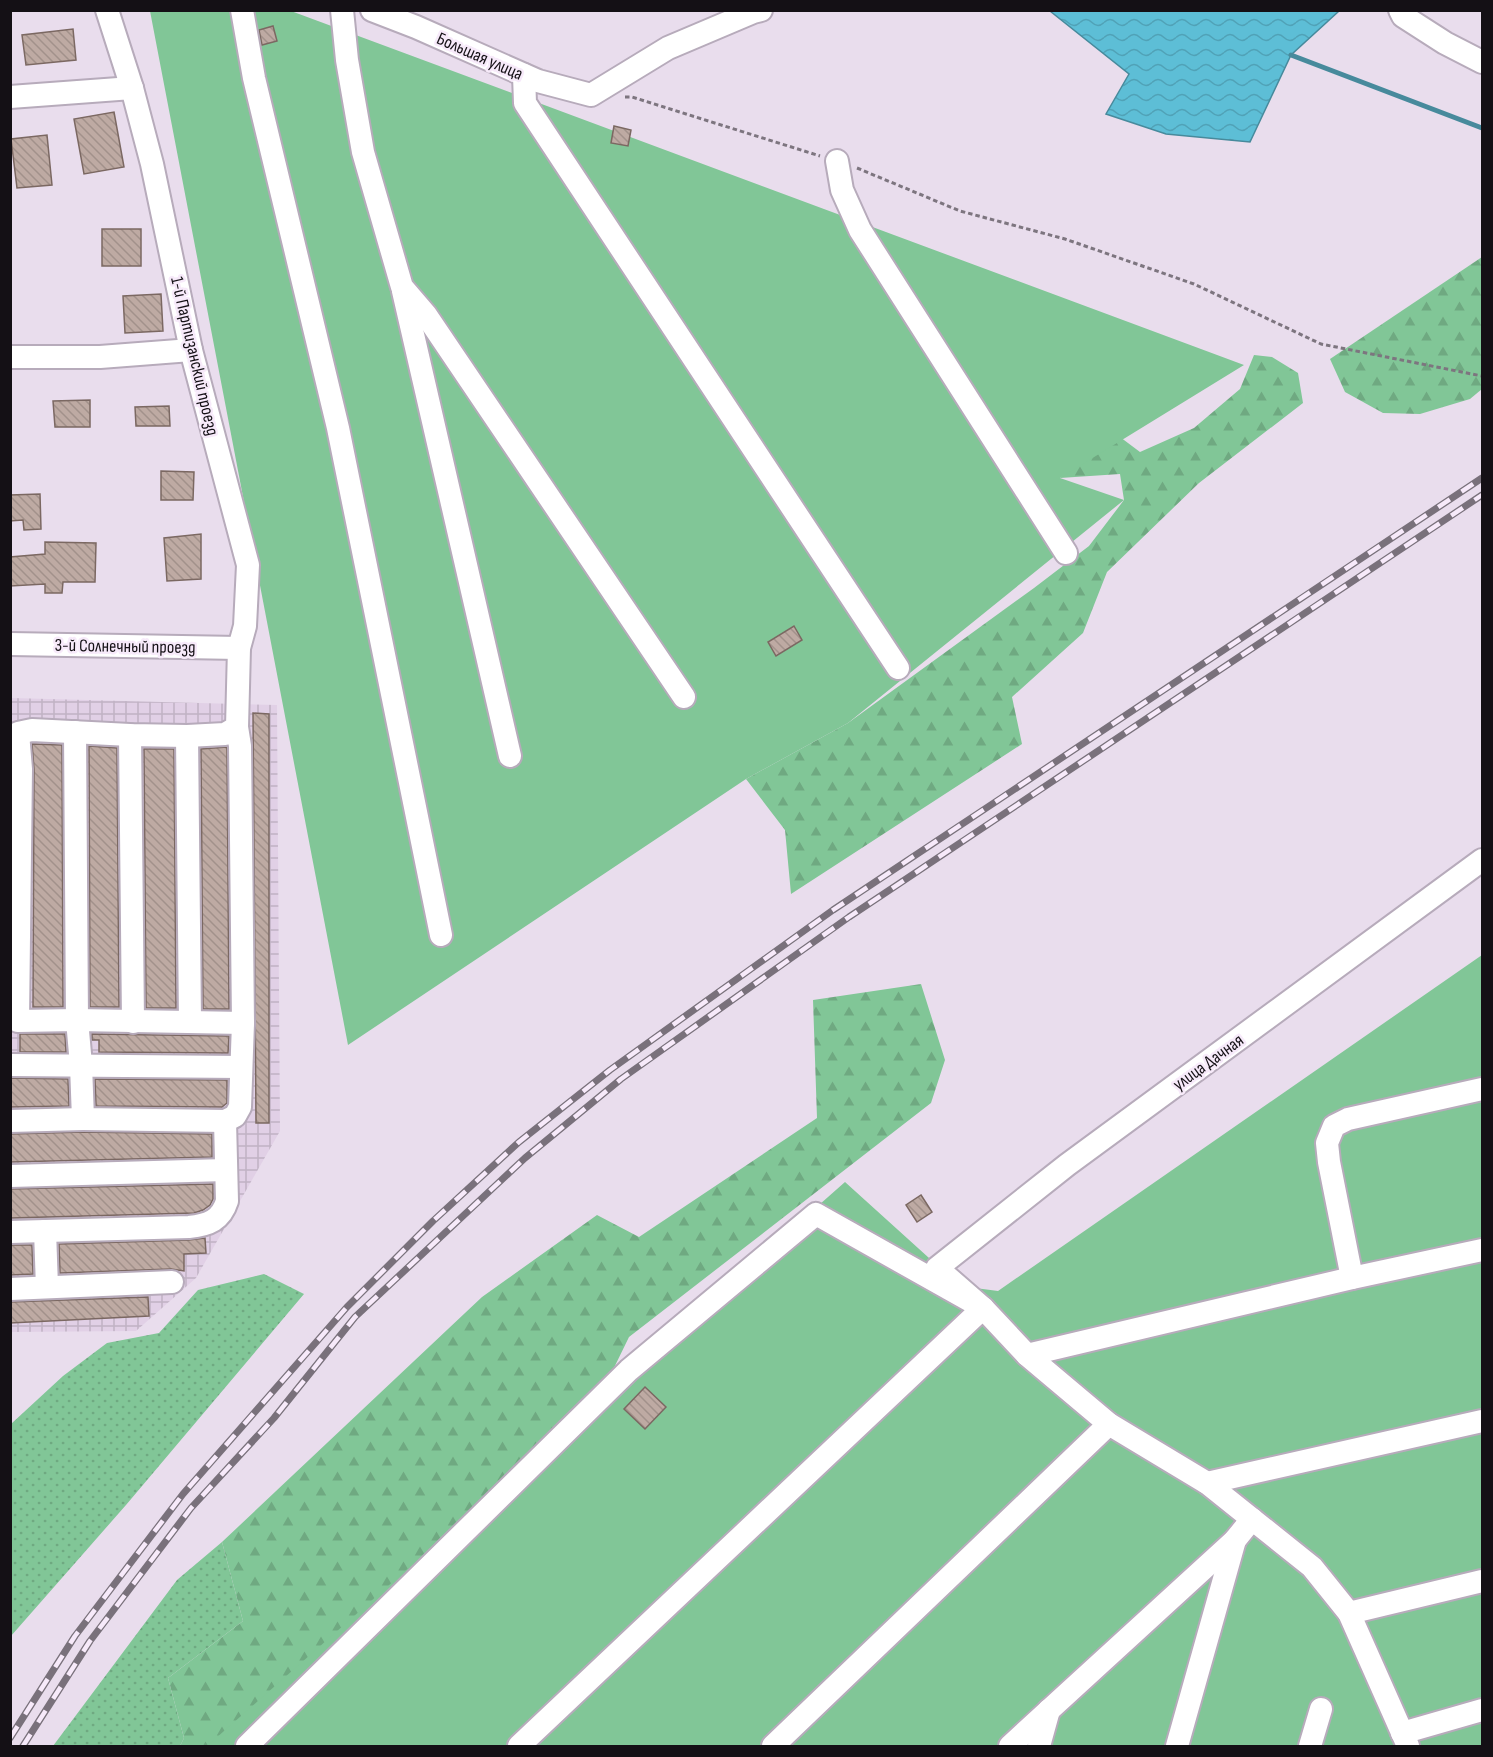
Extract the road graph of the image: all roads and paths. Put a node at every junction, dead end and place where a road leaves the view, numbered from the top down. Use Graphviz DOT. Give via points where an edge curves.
graph roads {
  1 [pos="106,10"];
  2 [pos="242,10"];
  3 [pos="342,10"];
  4 [pos="372,10"];
  5 [pos="761,10"];
  6 [pos="1400,10"];
  7 [pos="1482,62"];
  8 [pos="524,75"];
  9 [pos="132,88"];
  10 [pos="622,97"];
  11 [pos="10,98"];
  12 [pos="837,161"];
  13 [pos="402,287"];
  14 [pos="191,350"];
  15 [pos="10,357"];
  16 [pos="1482,376"];
  17 [pos="1066,553"];
  18 [pos="10,644"];
  19 [pos="239,648"];
  20 [pos="898,668"];
  21 [pos="684,697"];
  22 [pos="237,716"];
  23 [pos="75,732"];
  24 [pos="130,735"];
  25 [pos="187,736"];
  26 [pos="510,756"];
  27 [pos="1482,860"];
  28 [pos="441,935"];
  29 [pos="77,1020"];
  30 [pos="133,1022"];
  31 [pos="190,1022"];
  32 [pos="243,1023"];
  33 [pos="10,1065"];
  34 [pos="81,1065"];
  35 [pos="241,1067"];
  36 [pos="1482,1089"];
  37 [pos="82,1119"];
  38 [pos="10,1121"];
  39 [pos="225,1121"];
  40 [pos="226,1170"];
  41 [pos="10,1176"];
  42 [pos="45,1231"];
  43 [pos="10,1232"];
  44 [pos="1482,1250"];
  45 [pos="1352,1278"];
  46 [pos="172,1282"];
  47 [pos="47,1287"];
  48 [pos="10,1289"];
  49 [pos="983,1308"];
  50 [pos="1027,1355"];
  51 [pos="1482,1420"];
  52 [pos="1109,1424"];
  53 [pos="1207,1483"];
  54 [pos="1252,1519"];
  55 [pos="1235,1540"];
  56 [pos="1482,1581"];
  57 [pos="1349,1612"];
  58 [pos="1321,1709"];
  59 [pos="1049,1710"];
  60 [pos="1482,1710"];
  61 [pos="1405,1740"];
  62 [pos="247,1746"];
  63 [pos="519,1746"];
  64 [pos="773,1746"];
  65 [pos="1010,1746"];
  66 [pos="1039,1746"];
  67 [pos="1178,1746"];
  68 [pos="1310,1746"];
  1 -- 9 [label="street, 1-й Партизанский проезд"];
  2 -- 28 [label="street" via="254,78 338,428"];
  3 -- 13 [label="street" via="363,152"];
  4 -- 8 [label="street, Большая улица"];
  5 -- 8 [label="street, Большая улица" via="668,48 591,95"];
  6 -- 7 [label="street" via="1444,43"];
  8 -- 20 [label="street" via="525,103"];
  9 -- 11 [label="street"];
  9 -- 14 [label="street, 1-й Партизанский проезд"];
  10 -- 12 [label="path"];
  12 -- 16 [label="path" via="960,211 1065,239 1194,284 1321,344"];
  12 -- 17 [label="street" via="842,190 860,230"];
  13 -- 21 [label="street" via="426,315"];
  13 -- 26 [label="street"];
  14 -- 15 [label="street" via="100,357"];
  14 -- 19 [label="street, 1-й Партизанский проезд" via="248,565"];
  18 -- 19 [label="street, 3-й Солнечный проезд"];
  19 -- 22 [label="street, 1-й Партизанский проезд"];
  22 -- 25 [label="street" via="225,734"];
  22 -- 32 [label="street, 1-й Партизанский проезд"];
  23 -- 24 [label="street"];
  23 -- 29 [label="street"];
  23 -- 29 [label="street" via="18,733 18,1021"];
  24 -- 25 [label="street"];
  24 -- 30 [label="street"];
  25 -- 31 [label="street"];
  27 -- 49 [label="street, улица Дачная" via="1067,1165 937,1268"];
  29 -- 30 [label="street"];
  29 -- 34 [label="street"];
  30 -- 31 [label="street"];
  31 -- 32 [label="street"];
  32 -- 35 [label="street, 1-й Партизанский проезд"];
  33 -- 34 [label="street"];
  34 -- 35 [label="street"];
  34 -- 37 [label="street"];
  35 -- 39 [label="street, 1-й Партизанский проезд" via="238,1113"];
  36 -- 45 [label="street" via="1348,1119 1332,1128 1327,1140 1329,1162"];
  37 -- 38 [label="street"];
  37 -- 39 [label="street"];
  39 -- 40 [label="street"];
  40 -- 41 [label="street"];
  40 -- 42 [label="street" via="227,1201 223,1212 211,1223"];
  42 -- 43 [label="street"];
  42 -- 47 [label="street"];
  44 -- 45 [label="street"];
  45 -- 50 [label="street"];
  46 -- 47 [label="street"];
  47 -- 48 [label="street"];
  49 -- 50 [label="street"];
  49 -- 62 [label="street" via="816,1214 629,1370"];
  49 -- 63 [label="street"];
  50 -- 52 [label="street"];
  51 -- 53 [label="street"];
  52 -- 53 [label="street"];
  52 -- 64 [label="street"];
  53 -- 54 [label="street"];
  54 -- 55 [label="street"];
  54 -- 57 [label="street" via="1312,1567"];
  55 -- 59 [label="street"];
  55 -- 67 [label="street"];
  56 -- 57 [label="street"];
  57 -- 61 [label="street"];
  58 -- 68 [label="street"];
  59 -- 65 [label="street"];
  59 -- 66 [label="street"];
  60 -- 61 [label="street"];
}
